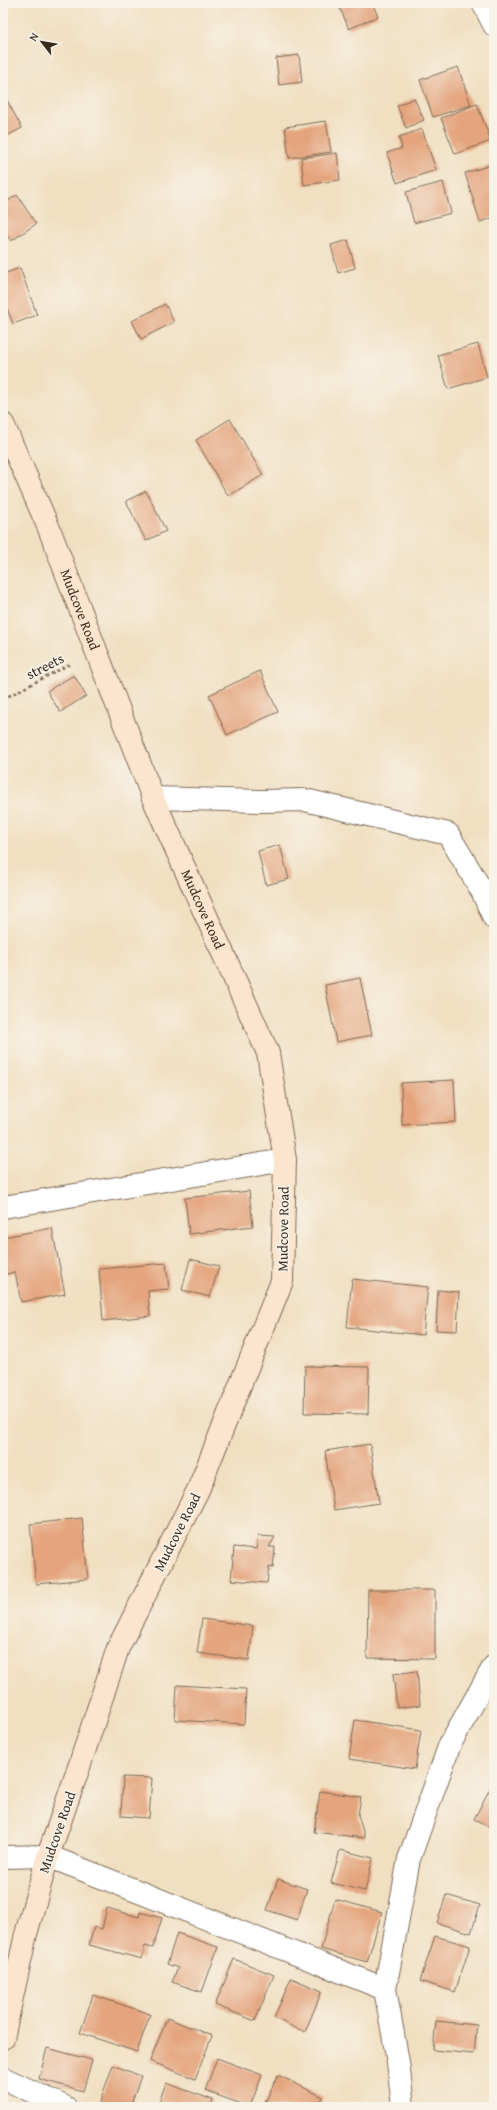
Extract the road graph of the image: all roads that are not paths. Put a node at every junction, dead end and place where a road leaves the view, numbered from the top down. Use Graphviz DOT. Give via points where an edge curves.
graph roads {
  1 [pos="483,3"];
  2 [pos="494,25"];
  3 [pos="3,424"];
  4 [pos="153,798"];
  5 [pos="488,889"];
  6 [pos="494,918"];
  7 [pos="285,1160"];
  8 [pos="3,1207"];
  9 [pos="494,1666"];
  10 [pos="48,1856"];
  11 [pos="3,1857"];
  12 [pos="385,1989"];
  13 [pos="3,2038"];
  14 [pos="3,2078"];
  15 [pos="65,2107"];
  16 [pos="403,2107"];
  1 -- 2 [label="street"];
  3 -- 4 [label="street, Mudcove Road" via="48,526"];
  4 -- 5 [label="street" via="305,800 448,834"];
  4 -- 7 [label="street, Mudcove Road" via="268,1053"];
  5 -- 6 [label="street"];
  7 -- 8 [label="street"];
  7 -- 10 [label="street, Mudcove Road" via="282,1281 198,1490 118,1648"];
  9 -- 12 [label="street" via="450,1744 409,1860"];
  10 -- 11 [label="street"];
  10 -- 12 [label="street"];
  10 -- 13 [label="street, Mudcove Road" via="26,1934"];
  12 -- 16 [label="street"];
  14 -- 15 [label="street"];
}
